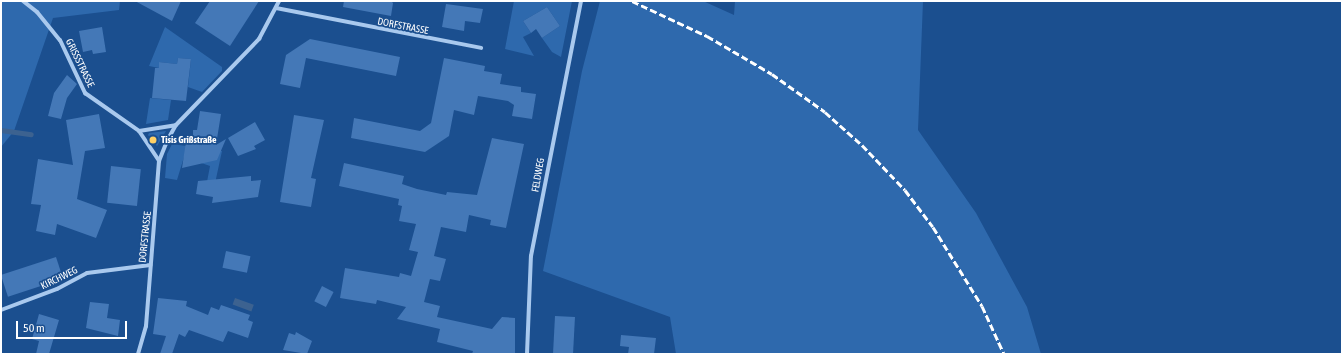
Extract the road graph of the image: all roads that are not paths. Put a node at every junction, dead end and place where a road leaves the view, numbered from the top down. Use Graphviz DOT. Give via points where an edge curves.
graph roads {
  1 [pos="23,1"];
  2 [pos="279,1"];
  3 [pos="581,1"];
  4 [pos="276,8"];
  5 [pos="481,48"];
  6 [pos="176,125"];
  7 [pos="139,131"];
  8 [pos="159,161"];
  9 [pos="150,265"];
  10 [pos="1,310"];
  11 [pos="138,354"];
  12 [pos="527,354"];
  1 -- 7 [label="street, GRISSSTRASSE" via="38,12 60,40 85,93"];
  2 -- 4 [label="street, DORFSTRASSE"];
  3 -- 12 [label="street, FELDWEG" via="531,256"];
  4 -- 5 [label="street, DORFSTRASSE"];
  4 -- 6 [label="street, DORFSTRASSE" via="259,39"];
  6 -- 7 [label="street"];
  6 -- 8 [label="street, DORFSTRASSE"];
  7 -- 8 [label="street, GRISSSTRASSE"];
  8 -- 9 [label="street, DORFSTRASSE"];
  9 -- 10 [label="street, KIRCHWEG" via="87,273 57,289"];
  9 -- 11 [label="street, DORFSTRASSE" via="146,326"];
}
